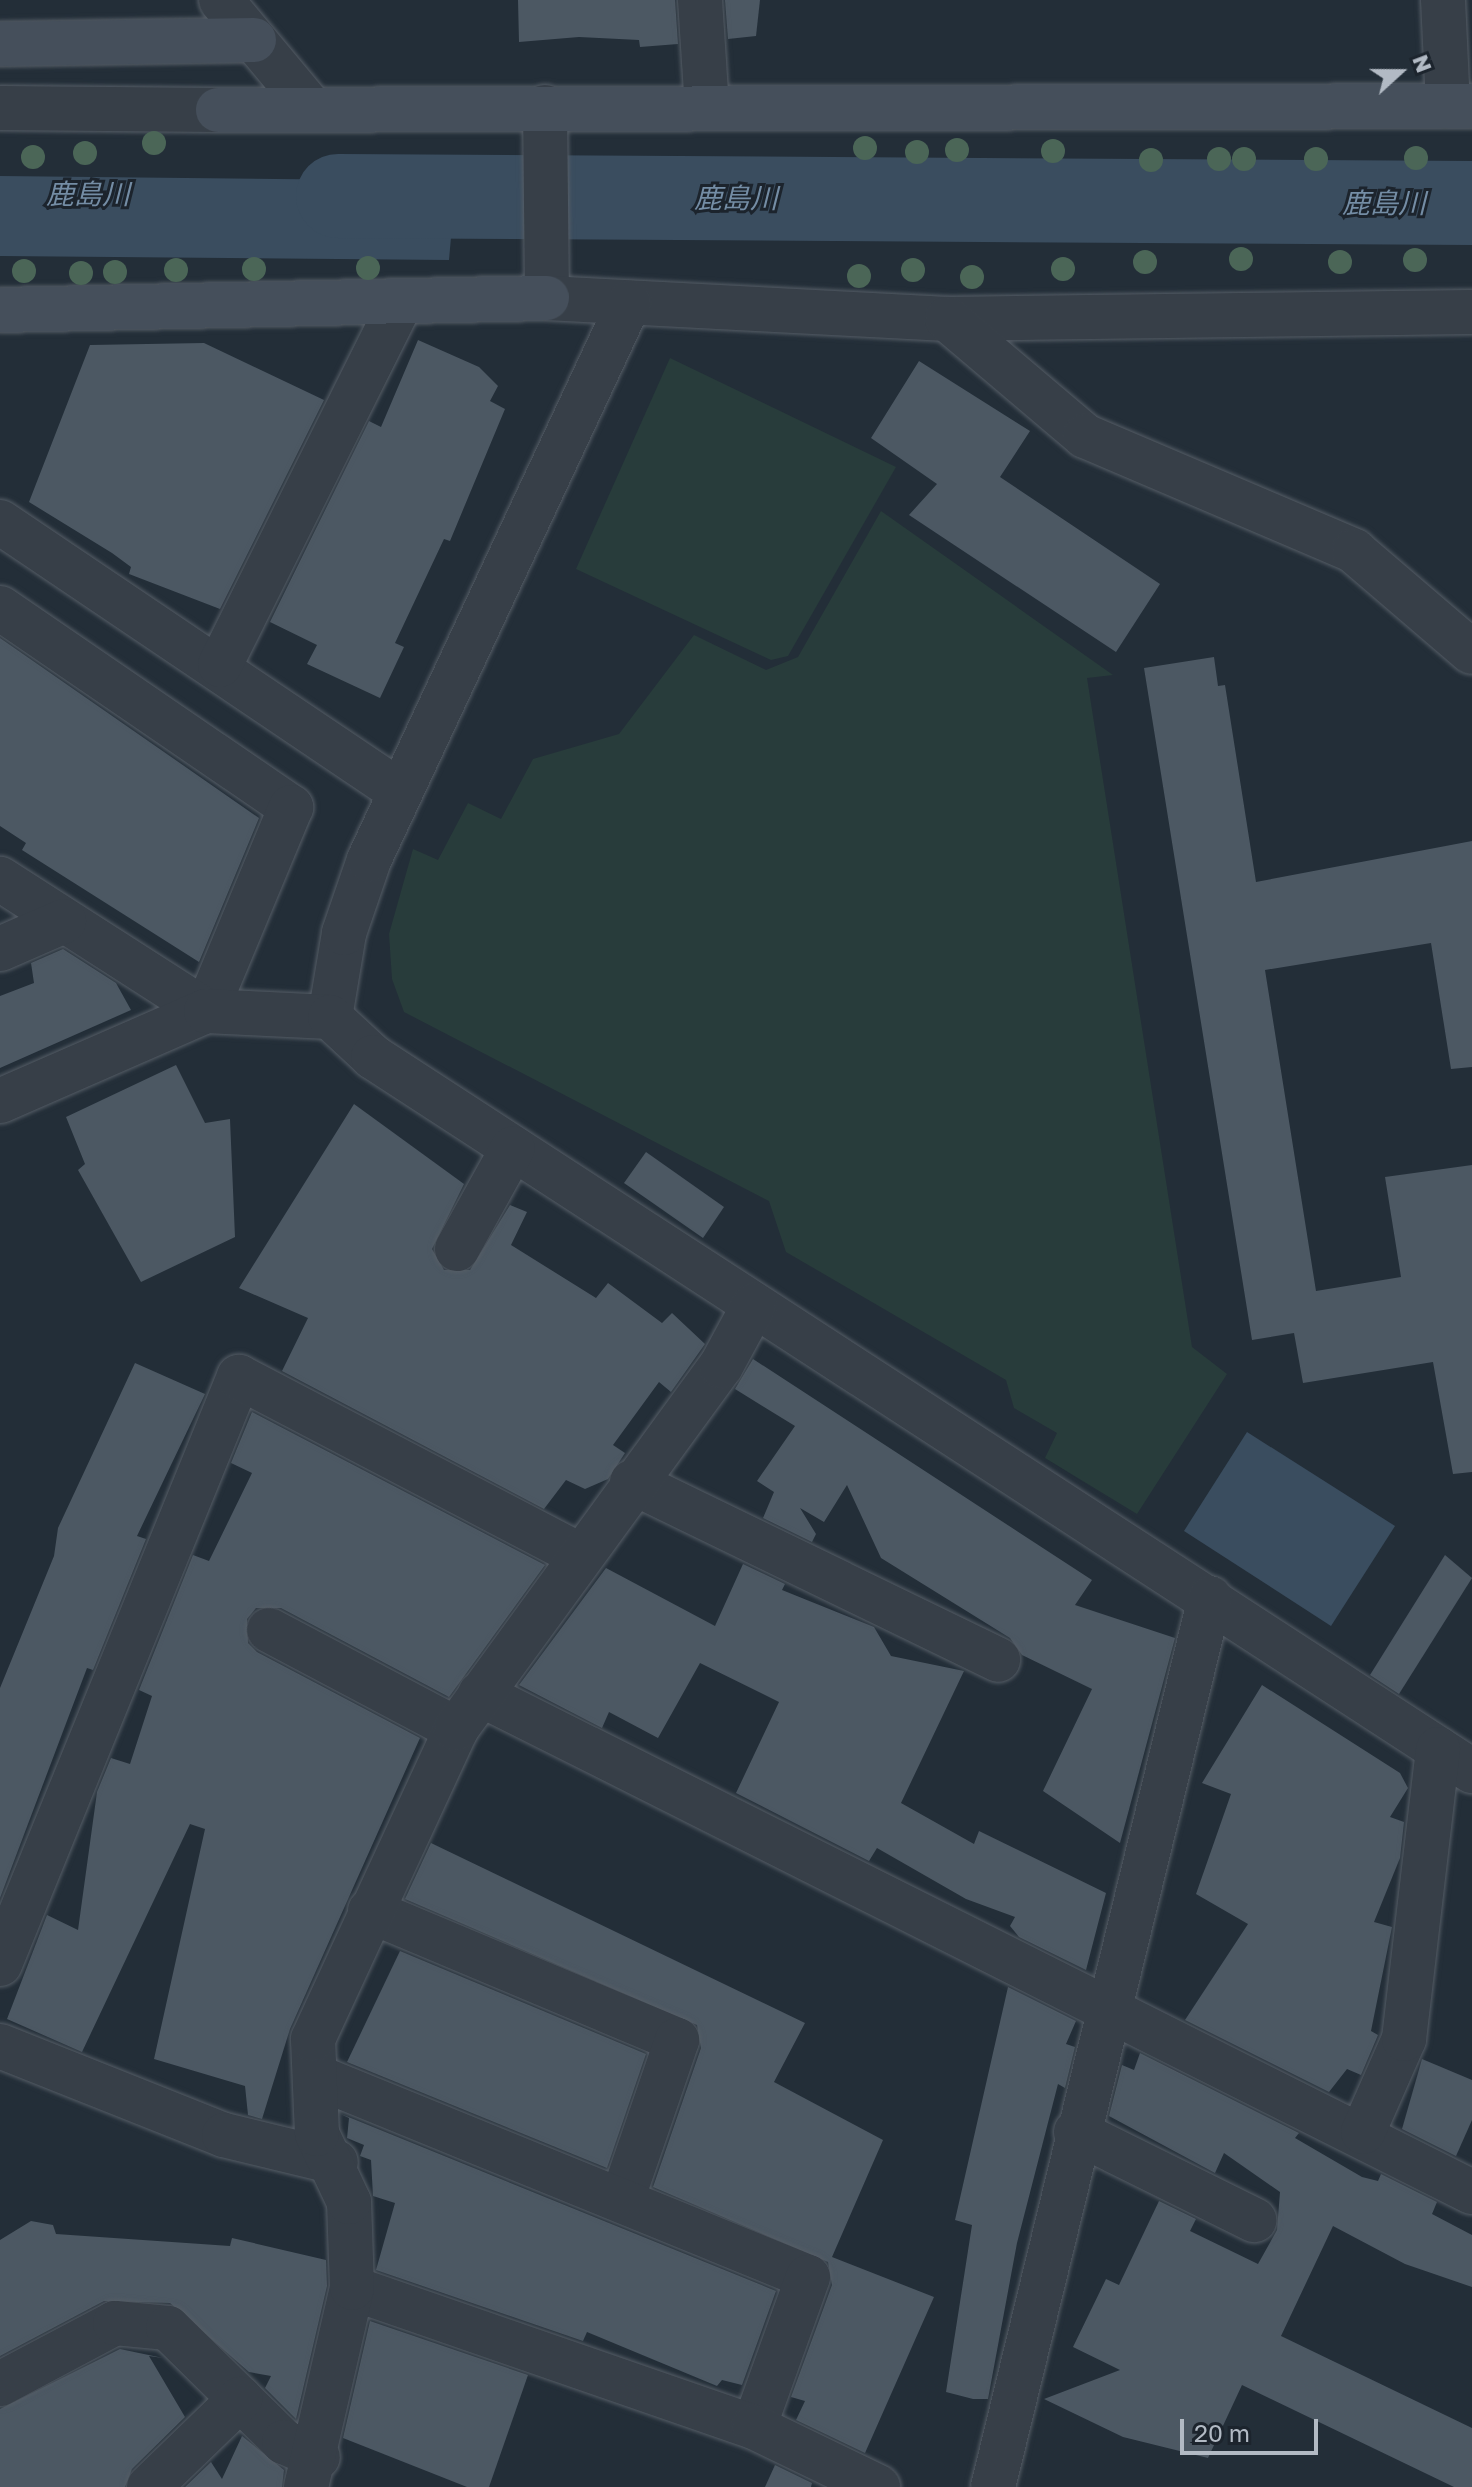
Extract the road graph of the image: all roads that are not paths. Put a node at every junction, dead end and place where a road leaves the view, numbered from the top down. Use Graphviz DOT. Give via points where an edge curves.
graph roads {
  1 [pos="221,0"];
  2 [pos="700,0"];
  3 [pos="1443,0"];
  4 [pos="254,40"];
  5 [pos="0,44"];
  6 [pos="1460,106"];
  7 [pos="545,107"];
  8 [pos="707,107"];
  9 [pos="0,108"];
  10 [pos="311,108"];
  11 [pos="547,298"];
  12 [pos="401,302"];
  13 [pos="629,303"];
  14 [pos="0,310"];
  15 [pos="1472,312"];
  16 [pos="947,319"];
  17 [pos="0,522"];
  18 [pos="0,608"];
  19 [pos="1472,652"];
  20 [pos="220,665"];
  21 [pos="401,792"];
  22 [pos="0,879"];
  23 [pos="64,921"];
  24 [pos="0,949"];
  25 [pos="206,1011"];
  26 [pos="330,1017"];
  27 [pos="0,1101"];
  28 [pos="513,1148"];
  29 [pos="457,1249"];
  30 [pos="754,1305"];
  31 [pos="632,1482"];
  32 [pos="577,1554"];
  33 [pos="1210,1598"];
  34 [pos="269,1630"];
  35 [pos="998,1660"];
  36 [pos="480,1694"];
  37 [pos="456,1729"];
  38 [pos="1455,1760"];
  39 [pos="370,1911"];
  40 [pos="0,1964"];
  41 [pos="1107,2004"];
  42 [pos="0,2046"];
  43 [pos="315,2076"];
  44 [pos="1076,2132"];
  45 [pos="1363,2132"];
  46 [pos="336,2162"];
  47 [pos="1472,2192"];
  48 [pos="623,2197"];
  49 [pos="1254,2220"];
  50 [pos="352,2288"];
  51 [pos="0,2384"];
  52 [pos="240,2399"];
  53 [pos="754,2427"];
  54 [pos="312,2472"];
  55 [pos="149,2487"];
  56 [pos="878,2487"];
  57 [pos="993,2487"];
  1 -- 4 [label="street"];
  2 -- 8 [label="street"];
  3 -- 6 [label="street"];
  4 -- 5 [label="street"];
  4 -- 10 [label="street"];
  6 -- 8 [label="street"];
  7 -- 8 [label="street"];
  7 -- 10 [label="street"];
  7 -- 11 [label="street"];
  9 -- 10 [label="street"];
  11 -- 12 [label="street"];
  11 -- 13 [label="street"];
  12 -- 14 [label="street"];
  12 -- 20 [label="street"];
  13 -- 16 [label="street"];
  13 -- 21 [label="street"];
  15 -- 16 [label="street"];
  16 -- 19 [label="street" via="1085,436 1354,551"];
  17 -- 20 [label="street"];
  18 -- 25 [label="street" via="291,807"];
  20 -- 21 [label="street"];
  21 -- 26 [label="street" via="344,933"];
  22 -- 23 [label="street"];
  23 -- 24 [label="street"];
  23 -- 25 [label="street"];
  25 -- 26 [label="street"];
  25 -- 27 [label="street"];
  26 -- 28 [label="street" via="373,1057"];
  28 -- 29 [label="street"];
  28 -- 30 [label="street"];
  30 -- 31 [label="street" via="721,1366"];
  30 -- 33 [label="street"];
  31 -- 32 [label="street"];
  31 -- 35 [label="street"];
  32 -- 36 [label="street"];
  32 -- 40 [label="street" via="239,1377"];
  33 -- 38 [label="street"];
  33 -- 41 [label="street"];
  34 -- 37 [label="street"];
  36 -- 37 [label="street"];
  36 -- 41 [label="street"];
  37 -- 39 [label="street"];
  38 -- 45 [label="street" via="1404,2039"];
  39 -- 43 [label="street" via="313,2039"];
  39 -- 48 [label="street" via="677,2040"];
  41 -- 44 [label="street"];
  41 -- 45 [label="street"];
  42 -- 46 [label="street" via="224,2135"];
  43 -- 46 [label="street" via="317,2134"];
  43 -- 48 [label="street"];
  44 -- 49 [label="street"];
  44 -- 57 [label="street"];
  45 -- 47 [label="street"];
  46 -- 50 [label="street" via="349,2202"];
  48 -- 53 [label="street" via="808,2277"];
  50 -- 53 [label="street"];
  50 -- 54 [label="street"];
  51 -- 52 [label="street" via="115,2323 168,2328"];
  52 -- 54 [label="street"];
  52 -- 55 [label="street"];
  53 -- 56 [label="street"];
}
